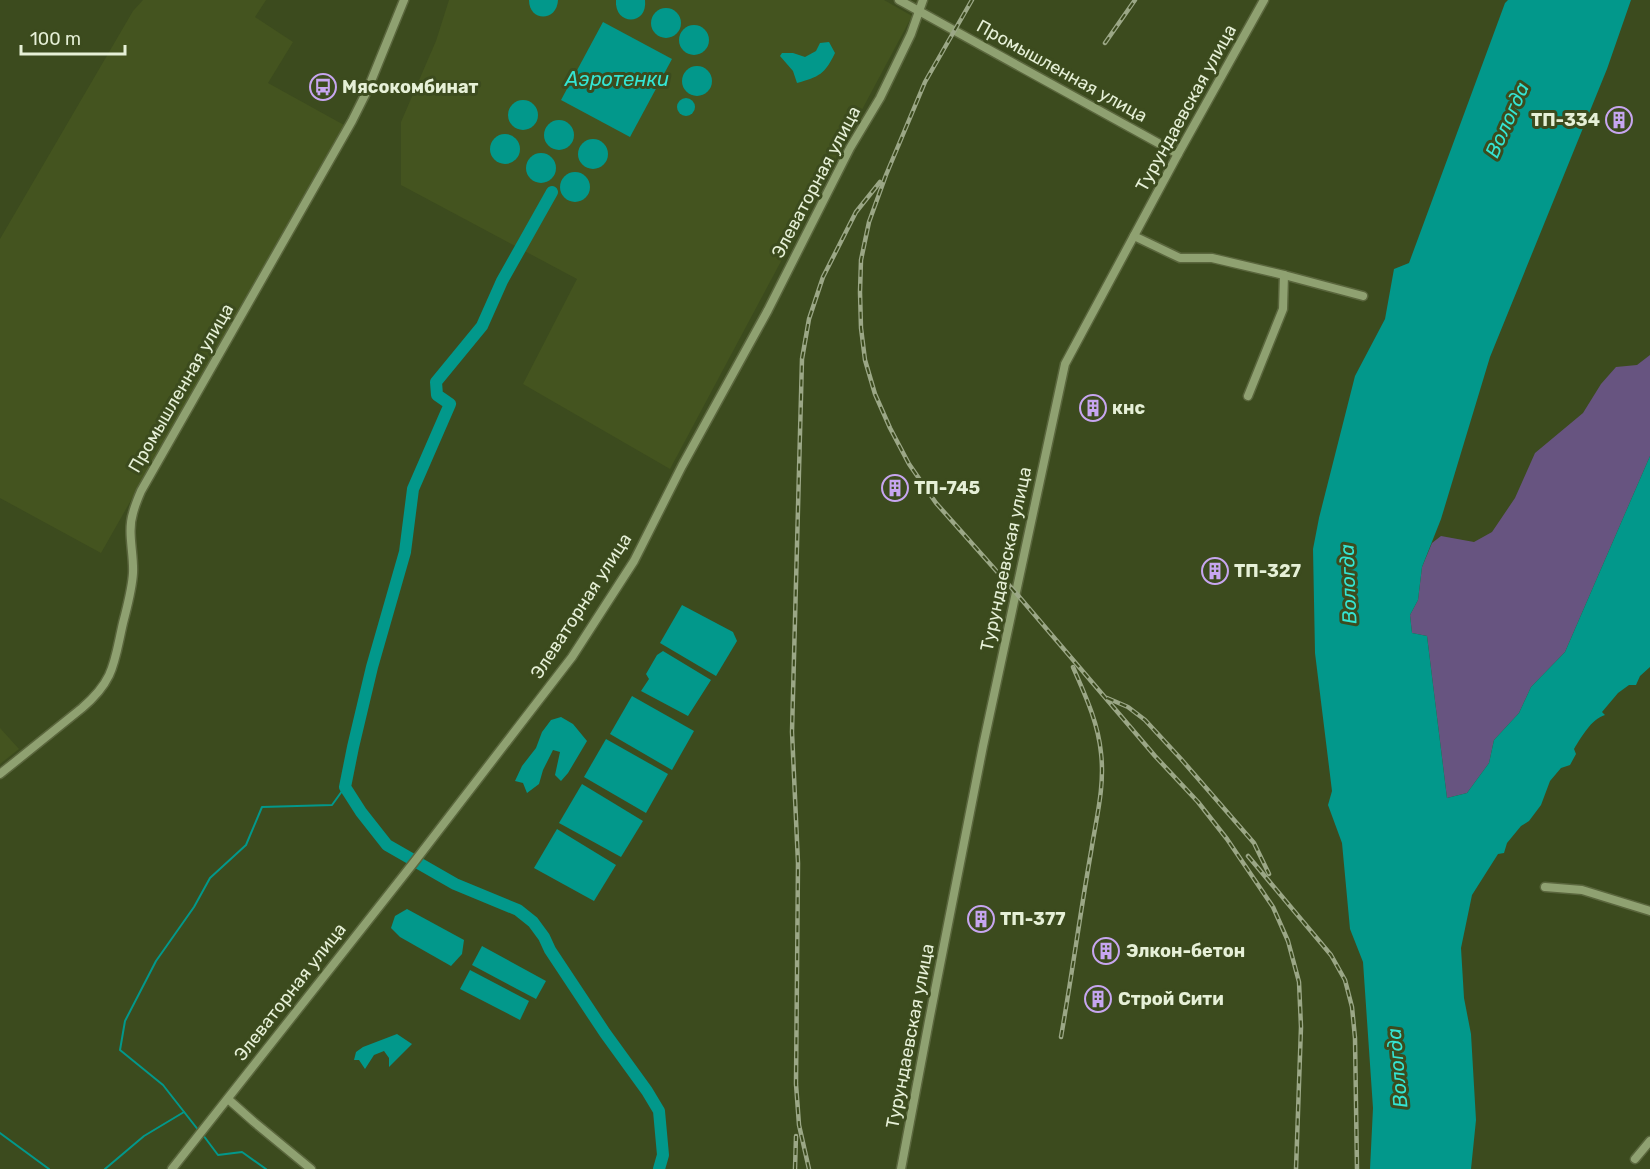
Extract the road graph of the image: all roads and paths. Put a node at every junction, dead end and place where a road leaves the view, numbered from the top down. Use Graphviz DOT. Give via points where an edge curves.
graph roads {
  1 [pos="404,0"];
  2 [pos="899,0"];
  3 [pos="923,0"];
  4 [pos="1264,0"];
  5 [pos="919,10"];
  6 [pos="1178,154"];
  7 [pos="1134,236"];
  8 [pos="1284,275"];
  9 [pos="1363,296"];
  10 [pos="1248,396"];
  11 [pos="0,774"];
  12 [pos="1545,887"];
  13 [pos="1650,911"];
  14 [pos="228,1099"];
  15 [pos="1650,1141"];
  16 [pos="1635,1159"];
  17 [pos="172,1169"];
  18 [pos="311,1169"];
  19 [pos="901,1169"];
  1 -- 11 [label="street, Промышленная улица" via="352,121 141,491 132,514 133,572 128,599 114,666 105,685"];
  2 -- 5 [label="street, Промышленная улица"];
  3 -- 5 [label="street, Элеваторная улица"];
  4 -- 6 [label="street, Турундаевская улица"];
  5 -- 6 [label="street, Промышленная улица"];
  5 -- 14 [label="street, Элеваторная улица" via="880,98 850,148 634,561 572,657"];
  6 -- 7 [label="street, Турундаевская улица"];
  7 -- 8 [label="street" via="1180,258 1212,258"];
  7 -- 19 [label="street, Турундаевская улица" via="1065,364 983,746"];
  8 -- 9 [label="street"];
  8 -- 10 [label="street" via="1283,309"];
  12 -- 13 [label="street" via="1582,890"];
  14 -- 17 [label="street, Элеваторная улица"];
  14 -- 18 [label="street"];
  15 -- 16 [label="street"];
}
